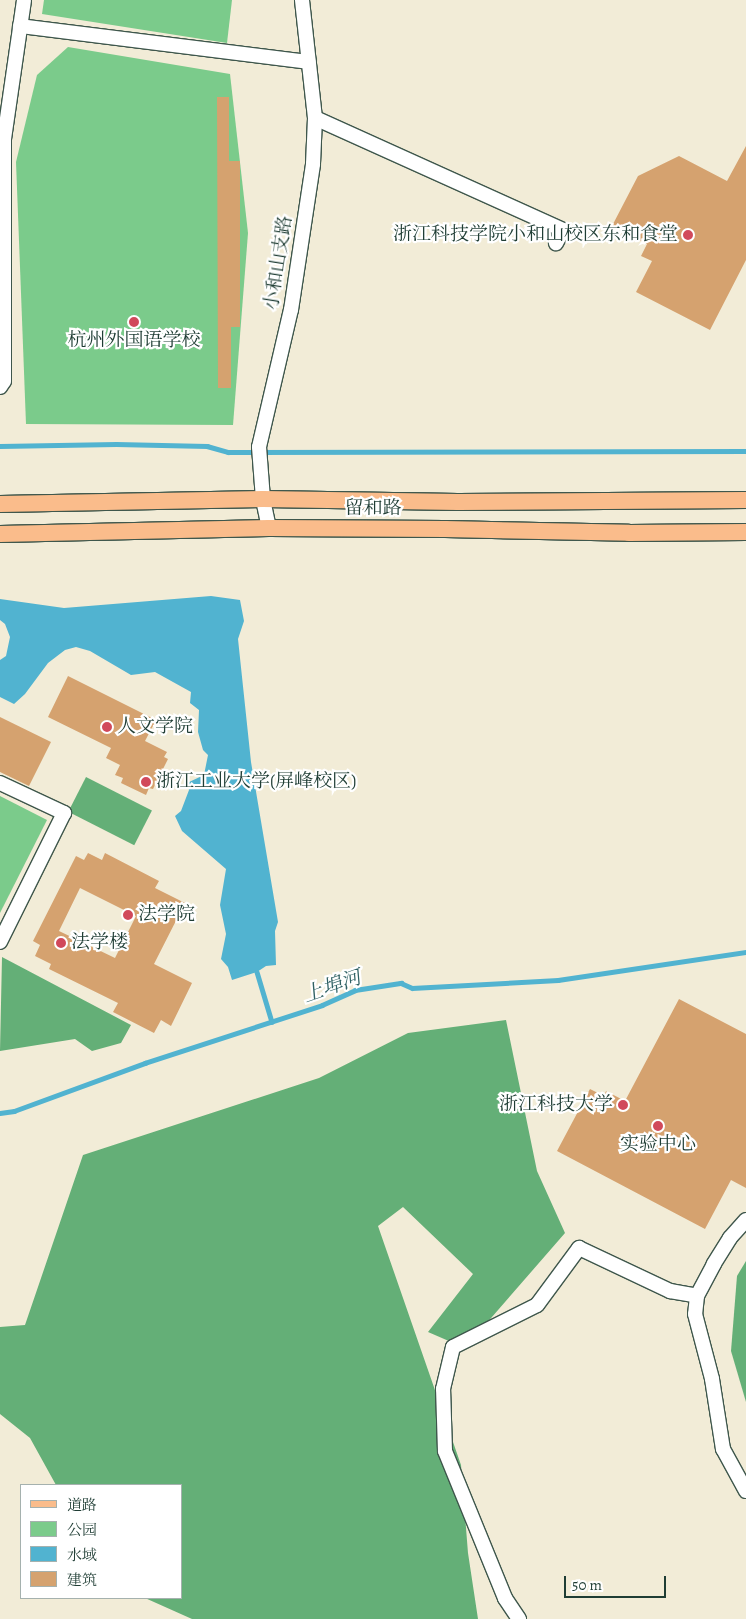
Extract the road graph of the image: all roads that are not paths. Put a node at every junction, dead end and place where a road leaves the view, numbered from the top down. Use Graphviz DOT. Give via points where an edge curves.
graph roads {
  1 [pos="24,0"];
  2 [pos="302,0"];
  3 [pos="20,26"];
  4 [pos="309,62"];
  5 [pos="315,118"];
  6 [pos="556,243"];
  7 [pos="0,387"];
  8 [pos="263,499"];
  9 [pos="746,500"];
  10 [pos="0,504"];
  11 [pos="269,528"];
  12 [pos="746,532"];
  13 [pos="0,534"];
  14 [pos="0,784"];
  15 [pos="1,939"];
  16 [pos="746,1220"];
  17 [pos="697,1296"];
  18 [pos="746,1491"];
  19 [pos="519,1619"];
  1 -- 3 [label="street"];
  2 -- 4 [label="street, 小和山支路"];
  3 -- 4 [label="street"];
  3 -- 7 [label="street" via="4,139 4,381"];
  4 -- 5 [label="street, 小和山支路"];
  5 -- 6 [label="street" via="563,230"];
  5 -- 8 [label="street, 小和山支路" via="313,164 292,310 260,452"];
  8 -- 9 [label="main road, 留和路" via="458,502"];
  8 -- 10 [label="main road, 留和路"];
  8 -- 11 [label="street, 小和山支路"];
  11 -- 12 [label="main road, 留和路"];
  11 -- 13 [label="main road, 留和路"];
  14 -- 15 [label="street" via="64,813"];
  16 -- 17 [label="street" via="730,1238"];
  17 -- 18 [label="street" via="695,1314 712,1378 723,1450"];
  17 -- 19 [label="street" via="670,1291 578,1248 538,1305 453,1347 443,1389 445,1451 504,1598"];
}
